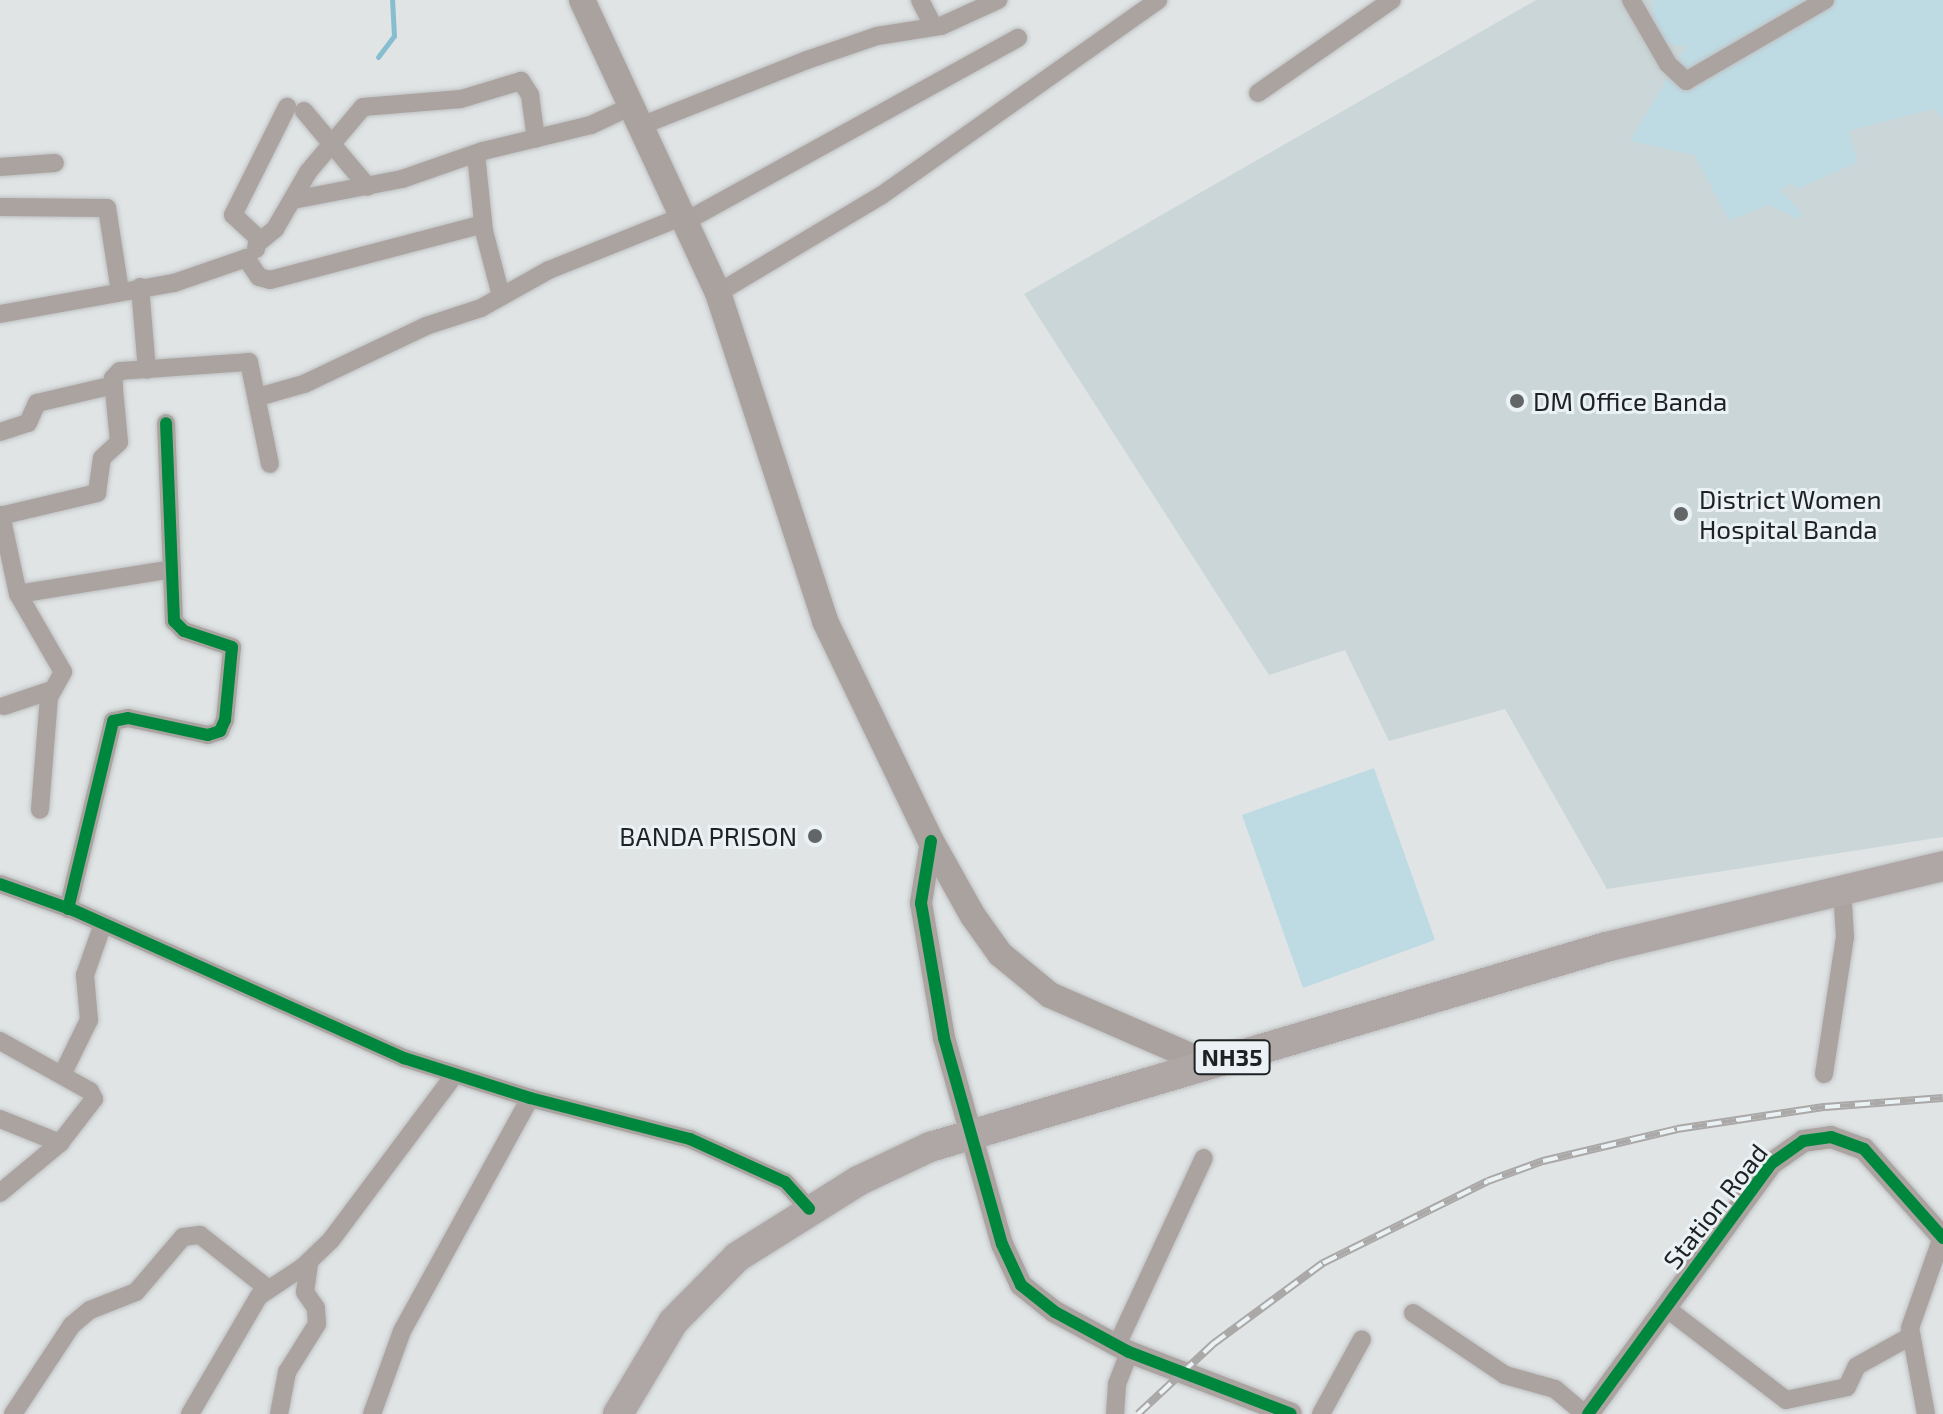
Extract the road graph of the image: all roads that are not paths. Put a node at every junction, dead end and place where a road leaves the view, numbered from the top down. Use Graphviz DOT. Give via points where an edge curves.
graph roads {
  1 [pos="582,0"];
  2 [pos="920,0"];
  3 [pos="998,0"];
  4 [pos="1158,0"];
  5 [pos="1392,0"];
  6 [pos="1631,0"];
  7 [pos="1825,0"];
  8 [pos="934,27"];
  9 [pos="1018,38"];
  10 [pos="1258,93"];
  11 [pos="638,115"];
  12 [pos="536,139"];
  13 [pos="332,140"];
  14 [pos="476,154"];
  15 [pos="55,163"];
  16 [pos="0,167"];
  17 [pos="368,187"];
  18 [pos="293,200"];
  19 [pos="0,207"];
  20 [pos="687,217"];
  21 [pos="483,224"];
  22 [pos="254,250"];
  23 [pos="140,287"];
  24 [pos="120,291"];
  25 [pos="718,293"];
  26 [pos="501,296"];
  27 [pos="0,314"];
  28 [pos="147,370"];
  29 [pos="114,385"];
  30 [pos="258,397"];
  31 [pos="166,423"];
  32 [pos="0,432"];
  33 [pos="270,464"];
  34 [pos="0,516"];
  35 [pos="172,569"];
  36 [pos="18,594"];
  37 [pos="52,690"];
  38 [pos="4,706"];
  39 [pos="40,810"];
  40 [pos="931,841"];
  41 [pos="1943,866"];
  42 [pos="0,884"];
  43 [pos="1842,888"];
  44 [pos="68,909"];
  45 [pos="103,924"];
  46 [pos="0,1041"];
  47 [pos="1209,1064"];
  48 [pos="455,1074"];
  49 [pos="1824,1074"];
  50 [pos="62,1075"];
  51 [pos="530,1098"];
  52 [pos="0,1119"];
  53 [pos="970,1132"];
  54 [pos="60,1143"];
  55 [pos="1204,1158"];
  56 [pos="0,1193"];
  57 [pos="809,1209"];
  58 [pos="1942,1237"];
  59 [pos="309,1262"];
  60 [pos="267,1288"];
  61 [pos="1666,1308"];
  62 [pos="1413,1313"];
  63 [pos="1911,1336"];
  64 [pos="1362,1339"];
  65 [pos="1123,1348"];
  66 [pos="1781,1406"];
  67 [pos="13,1414"];
  68 [pos="190,1414"];
  69 [pos="279,1414"];
  70 [pos="372,1414"];
  71 [pos="618,1414"];
  72 [pos="1115,1414"];
  73 [pos="1291,1414"];
  74 [pos="1321,1414"];
  75 [pos="1586,1414"];
  76 [pos="1926,1414"];
  1 -- 11 [label="main road"];
  2 -- 8 [label="street"];
  3 -- 8 [label="street"];
  4 -- 25 [label="street" via="882,195"];
  5 -- 10 [label="street"];
  6 -- 7 [label="street" via="1668,64 1686,81"];
  8 -- 11 [label="street" via="869,39"];
  9 -- 20 [label="street"];
  11 -- 12 [label="street"];
  11 -- 20 [label="main road"];
  12 -- 13 [label="street" via="530,95 521,81 514,81 461,99 363,107"];
  12 -- 14 [label="street"];
  13 -- 17 [label="street"];
  13 -- 18 [label="street"];
  13 -- 22 [label="street" via="295,109 233,215"];
  14 -- 17 [label="street"];
  14 -- 21 [label="street"];
  15 -- 16 [label="street"];
  17 -- 18 [label="street"];
  18 -- 22 [label="street"];
  19 -- 24 [label="street" via="107,208"];
  20 -- 25 [label="main road"];
  20 -- 26 [label="street"];
  21 -- 22 [label="street" via="270,280 259,277"];
  21 -- 26 [label="street"];
  22 -- 23 [label="street" via="181,281"];
  23 -- 24 [label="street"];
  23 -- 28 [label="street"];
  24 -- 27 [label="street"];
  25 -- 40 [label="main road" via="825,621"];
  26 -- 30 [label="street" via="304,384"];
  28 -- 29 [label="street" via="115,373"];
  28 -- 30 [label="street" via="243,360 252,367"];
  29 -- 32 [label="street" via="37,403 28,423"];
  29 -- 34 [label="street" via="119,442 102,458 97,493"];
  30 -- 33 [label="street"];
  31 -- 35 [label="street"];
  34 -- 36 [label="street"];
  35 -- 36 [label="street"];
  35 -- 44 [label="street" via="177,627 224,642 234,654 224,725 208,735 128,718 113,721"];
  36 -- 37 [label="street" via="63,665"];
  37 -- 38 [label="street"];
  37 -- 39 [label="street"];
  40 -- 47 [label="main road" via="973,916 1022,975 1093,1017"];
  40 -- 53 [label="street" via="921,903 944,1038"];
  41 -- 43 [label="highway, NH35"];
  42 -- 44 [label="street"];
  43 -- 47 [label="highway, NH35" via="1606,947"];
  43 -- 49 [label="street" via="1845,937"];
  44 -- 45 [label="street"];
  45 -- 48 [label="street" via="404,1058"];
  45 -- 50 [label="street" via="85,975 89,1020"];
  46 -- 50 [label="street"];
  47 -- 53 [label="highway, NH35"];
  48 -- 51 [label="street"];
  48 -- 59 [label="street"];
  50 -- 54 [label="street" via="94,1099"];
  51 -- 57 [label="street" via="690,1139 785,1182"];
  51 -- 70 [label="street" via="402,1331"];
  52 -- 54 [label="street"];
  53 -- 57 [label="highway, NH35" via="882,1169"];
  53 -- 65 [label="street" via="1002,1244 1021,1285 1055,1312"];
  54 -- 56 [label="street"];
  55 -- 65 [label="street"];
  57 -- 71 [label="highway, NH35" via="704,1287 673,1322"];
  58 -- 61 [label="street, Station Road" via="1864,1149 1831,1137 1803,1141 1772,1163"];
  58 -- 63 [label="street" via="1918,1300"];
  59 -- 60 [label="street"];
  59 -- 69 [label="street" via="305,1292 316,1308 317,1324 287,1372"];
  60 -- 67 [label="street" via="200,1235 183,1237 136,1292 90,1310 72,1325"];
  60 -- 68 [label="street" via="232,1335"];
  61 -- 66 [label="street"];
  61 -- 75 [label="street, Station Road"];
  62 -- 75 [label="street" via="1505,1375 1555,1389"];
  63 -- 66 [label="street" via="1857,1366 1847,1387"];
  63 -- 76 [label="street"];
  64 -- 74 [label="street"];
  65 -- 72 [label="street"];
  65 -- 73 [label="street"];
}
